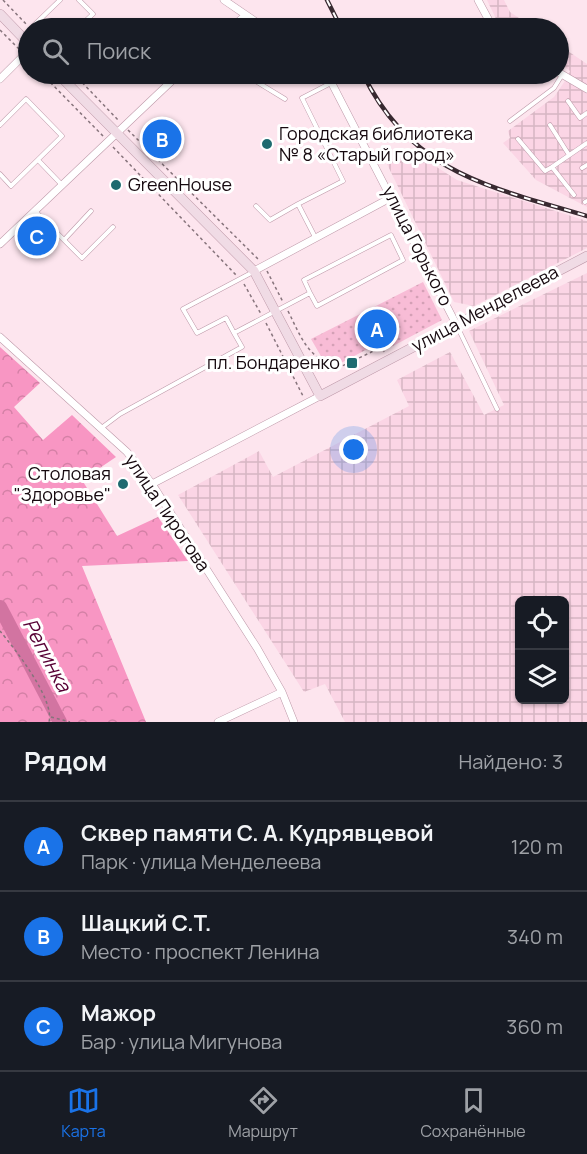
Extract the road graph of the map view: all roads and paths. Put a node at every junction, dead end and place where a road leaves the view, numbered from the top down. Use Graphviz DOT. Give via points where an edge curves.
graph roads {
  1 [pos="3,0"];
  2 [pos="60,0"];
  3 [pos="79,0"];
  4 [pos="224,0"];
  5 [pos="478,0"];
  6 [pos="232,2"];
  7 [pos="0,14"];
  8 [pos="246,15"];
  9 [pos="43,18"];
  10 [pos="89,18"];
  11 [pos="243,18"];
  12 [pos="250,18"];
  13 [pos="488,18"];
  14 [pos="18,20"];
  15 [pos="18,27"];
  16 [pos="0,30"];
  17 [pos="18,46"];
  18 [pos="18,61"];
  19 [pos="569,78"];
  20 [pos="0,79"];
  21 [pos="52,84"];
  22 [pos="68,84"];
  23 [pos="168,84"];
  24 [pos="260,84"];
  25 [pos="330,84"];
  26 [pos="335,84"];
  27 [pos="556,84"];
  28 [pos="587,89"];
  29 [pos="285,99"];
  30 [pos="568,101"];
  31 [pos="587,113"];
  32 [pos="510,121"];
  33 [pos="0,124"];
  34 [pos="550,125"];
  35 [pos="116,133"];
  36 [pos="518,139"];
  37 [pos="107,141"];
  38 [pos="587,143"];
  39 [pos="569,155"];
  40 [pos="38,160"];
  41 [pos="552,167"];
  42 [pos="0,174"];
  43 [pos="62,185"];
  44 [pos="574,195"];
  45 [pos="392,197"];
  46 [pos="298,204"];
  47 [pos="256,206"];
  48 [pos="34,211"];
  49 [pos="91,211"];
  50 [pos="113,227"];
  51 [pos="315,237"];
  52 [pos="64,240"];
  53 [pos="0,244"];
  54 [pos="587,256"];
  55 [pos="254,271"];
  56 [pos="240,278"];
  57 [pos="310,293"];
  58 [pos="275,311"];
  59 [pos="263,318"];
  60 [pos="456,324"];
  61 [pos="234,333"];
  62 [pos="0,337"];
  63 [pos="320,396"];
  64 [pos="306,403"];
  65 [pos="497,409"];
  66 [pos="100,429"];
  67 [pos="152,484"];
  68 [pos="0,630"];
  69 [pos="282,692"];
  70 [pos="51,717"];
  71 [pos="49,722"];
  72 [pos="70,722"];
  73 [pos="218,722"];
  74 [pos="294,722"];
  1 -- 14 [label="path"];
  2 -- 9 [label="lane"];
  3 -- 10 [label="lane" via="93,14"];
  4 -- 6 [label="street"];
  5 -- 13 [label="street"];
  6 -- 8 [label="street"];
  7 -- 15 [label="main road"];
  8 -- 11 [label="street"];
  8 -- 12 [label="street"];
  16 -- 17 [label="path"];
  18 -- 20 [label="street"];
  19 -- 28 [label="street"];
  21 -- 37 [label="path"];
  22 -- 35 [label="main road"];
  23 -- 35 [label="street"];
  24 -- 29 [label="lane"];
  25 -- 46 [label="lane" via="302,98 343,181"];
  26 -- 45 [label="street, улица Горького"];
  27 -- 32 [label="lane"];
  30 -- 31 [label="lane" via="580,118"];
  33 -- 40 [label="lane" via="26,99 62,136"];
  34 -- 39 [label="lane"];
  35 -- 37 [label="street"];
  35 -- 55 [label="main road"];
  36 -- 41 [label="lane" via="545,171"];
  37 -- 43 [label="street"];
  37 -- 56 [label="path"];
  38 -- 39 [label="lane"];
  39 -- 41 [label="lane"];
  40 -- 42 [label="lane" via="11,186"];
  40 -- 43 [label="lane"];
  41 -- 44 [label="lane"];
  43 -- 48 [label="street"];
  45 -- 51 [label="street"];
  45 -- 60 [label="street, улица Горького"];
  46 -- 47 [label="lane" via="270,220"];
  46 -- 51 [label="lane"];
  48 -- 52 [label="lane"];
  48 -- 53 [label="street"];
  49 -- 52 [label="lane"];
  50 -- 52 [label="lane" via="82,258"];
  51 -- 55 [label="street"];
  54 -- 60 [label="main road, улица Менделеева"];
  55 -- 56 [label="lane"];
  55 -- 58 [label="main road"];
  56 -- 59 [label="path"];
  56 -- 61 [label="lane" via="183,309 196,333 226,318"];
  57 -- 57 [label="lane" via="317,306 403,260 391,235 304,280"];
  57 -- 58 [label="lane"];
  58 -- 59 [label="lane"];
  58 -- 63 [label="main road"];
  59 -- 61 [label="lane"];
  59 -- 64 [label="path"];
  60 -- 63 [label="main road, улица Менделеева"];
  60 -- 65 [label="lane"];
  61 -- 66 [label="lane" via="242,347"];
  62 -- 66 [label="street, улица Пирогова"];
  63 -- 64 [label="street"];
  64 -- 67 [label="street"];
  66 -- 67 [label="street, улица Пирогова" via="127,452"];
  67 -- 69 [label="street, улица Пирогова"];
  68 -- 70 [label="path" via="41,691"];
  69 -- 73 [label="street"];
  69 -- 74 [label="street, улица Пирогова"];
  70 -- 71 [label="path"];
  70 -- 72 [label="path"];
}
